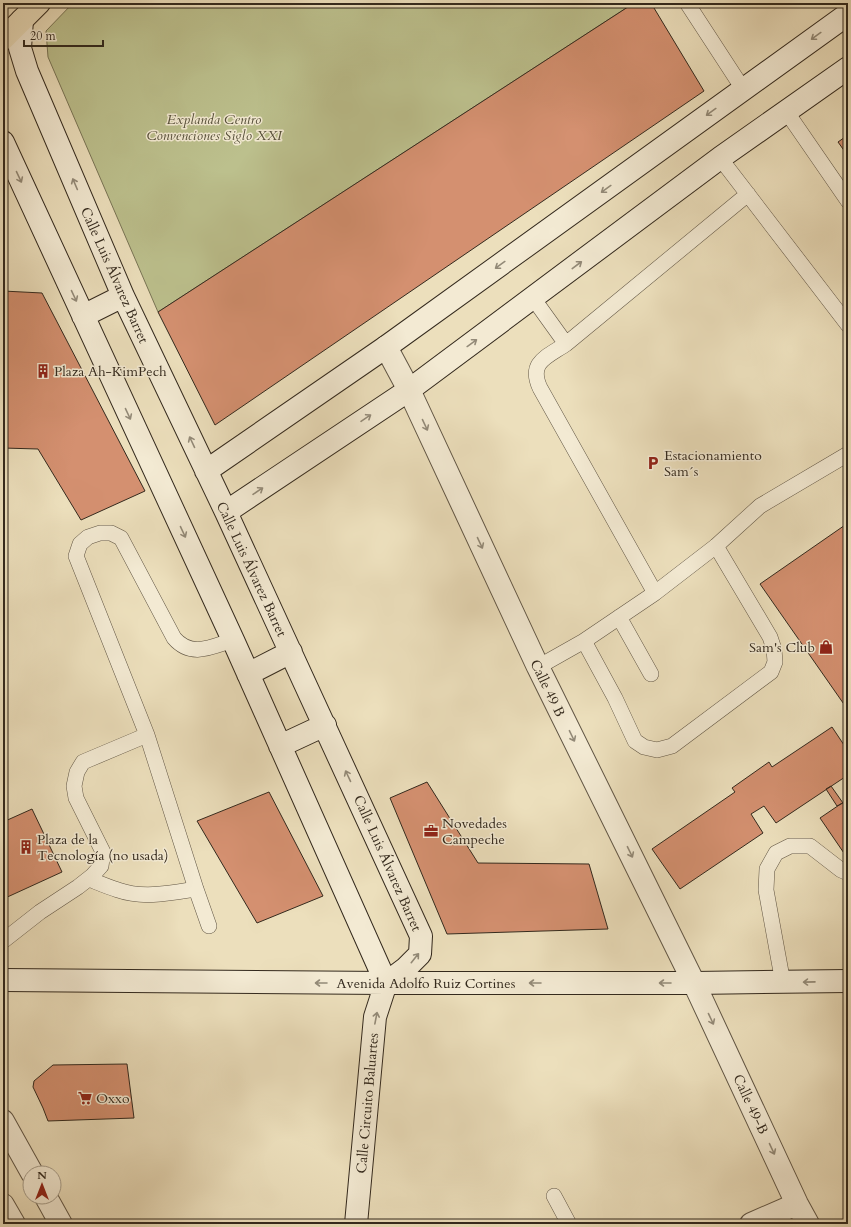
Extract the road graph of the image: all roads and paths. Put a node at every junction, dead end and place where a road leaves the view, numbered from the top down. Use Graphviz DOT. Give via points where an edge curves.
graph roads {
  1 [pos="39,3"];
  2 [pos="687,3"];
  3 [pos="848,14"];
  4 [pos="22,20"];
  5 [pos="3,39"];
  6 [pos="848,68"];
  7 [pos="743,89"];
  8 [pos="786,111"];
  9 [pos="3,142"];
  10 [pos="720,158"];
  11 [pos="748,194"];
  12 [pos="848,201"];
  13 [pos="123,296"];
  14 [pos="533,298"];
  15 [pos="83,316"];
  16 [pos="848,325"];
  17 [pos="566,344"];
  18 [pos="386,347"];
  19 [pos="408,390"];
  20 [pos="848,454"];
  21 [pos="206,471"];
  22 [pos="226,512"];
  23 [pos="716,546"];
  24 [pos="655,593"];
  25 [pos="619,617"];
  26 [pos="233,640"];
  27 [pos="584,641"];
  28 [pos="291,652"];
  29 [pos="538,667"];
  30 [pos="248,674"];
  31 [pos="651,674"];
  32 [pos="325,725"];
  33 [pos="147,735"];
  34 [pos="280,746"];
  35 [pos="848,873"];
  36 [pos="89,879"];
  37 [pos="196,889"];
  38 [pos="209,926"];
  39 [pos="3,941"];
  40 [pos="3,980"];
  41 [pos="848,982"];
  42 [pos="386,983"];
  43 [pos="694,983"];
  44 [pos="783,983"];
  45 [pos="3,1121"];
  46 [pos="28,1165"];
  47 [pos="554,1196"];
  48 [pos="797,1204"];
  49 [pos="3,1205"];
  50 [pos="50,1205"];
  51 [pos="14,1224"];
  52 [pos="61,1224"];
  53 [pos="356,1224"];
  54 [pos="569,1224"];
  55 [pos="751,1224"];
  56 [pos="808,1224"];
  1 -- 4 [label="main road"];
  2 -- 7 [label="lane"];
  3 -- 7 [label="main road, one-way"];
  4 -- 5 [label="main road"];
  13 -- 4 [label="main road, Calle Luis Álvarez Barret, one-way" via="27,71 20,48"];
  6 -- 8 [label="main road"];
  7 -- 18 [label="main road, one-way"];
  8 -- 10 [label="main road"];
  8 -- 12 [label="lane"];
  9 -- 15 [label="main road, one-way"];
  10 -- 11 [label="lane"];
  14 -- 10 [label="main road, one-way"];
  11 -- 16 [label="lane"];
  11 -- 17 [label="lane"];
  13 -- 15 [label="main road"];
  21 -- 13 [label="main road, Calle Luis Álvarez Barret, one-way"];
  14 -- 17 [label="lane"];
  19 -- 14 [label="main road, one-way"];
  15 -- 26 [label="main road, one-way"];
  17 -- 24 [label="lane" via="538,364 535,371 536,379"];
  18 -- 19 [label="main road, Calle 49 B"];
  18 -- 21 [label="main road"];
  22 -- 19 [label="main road, one-way"];
  19 -- 29 [label="main road, Calle 49 B, one-way"];
  20 -- 23 [label="lane" via="760,506"];
  21 -- 22 [label="main road, Calle Luis Álvarez Barret"];
  22 -- 28 [label="main road, Calle Luis Álvarez Barret"];
  23 -- 24 [label="lane"];
  23 -- 27 [label="lane" via="770,638 775,662 771,672 672,746 657,750 644,747 635,741"];
  24 -- 25 [label="lane"];
  25 -- 27 [label="lane"];
  25 -- 31 [label="lane"];
  26 -- 30 [label="main road"];
  26 -- 33 [label="lane" via="204,650 189,649 179,644 120,538 111,532 100,532 80,544 76,556"];
  27 -- 29 [label="lane"];
  28 -- 30 [label="main road"];
  28 -- 32 [label="main road, Calle Luis Álvarez Barret"];
  29 -- 43 [label="main road, Calle 49 B, one-way"];
  30 -- 34 [label="main road"];
  32 -- 34 [label="main road"];
  42 -- 32 [label="main road, Calle Luis Álvarez Barret, one-way" via="420,954 421,936"];
  33 -- 36 [label="lane" via="83,762 77,772 74,786 76,798 103,852 101,866"];
  33 -- 37 [label="lane"];
  34 -- 42 [label="main road"];
  35 -- 44 [label="lane" via="810,846 790,846 776,853 767,869 766,890"];
  36 -- 37 [label="lane" via="120,891 145,895"];
  36 -- 39 [label="lane"];
  37 -- 38 [label="lane"];
  42 -- 40 [label="main road, Avenida Adolfo Ruiz Cortines, one-way"];
  41 -- 44 [label="main road, Avenida Adolfo Ruiz Cortines, one-way"];
  43 -- 42 [label="main road, Avenida Adolfo Ruiz Cortines, one-way"];
  53 -- 42 [label="main road, Calle Circuito Baluartes, one-way" via="375,1017"];
  43 -- 44 [label="main road, Avenida Adolfo Ruiz Cortines"];
  43 -- 48 [label="main road, Calle 49-B, one-way"];
  45 -- 46 [label="main road"];
  47 -- 54 [label="lane"];
  48 -- 55 [label="main road"];
  48 -- 56 [label="main road, Calle 49-B"];
  49 -- 51 [label="main road"];
  50 -- 52 [label="main road"];
}
